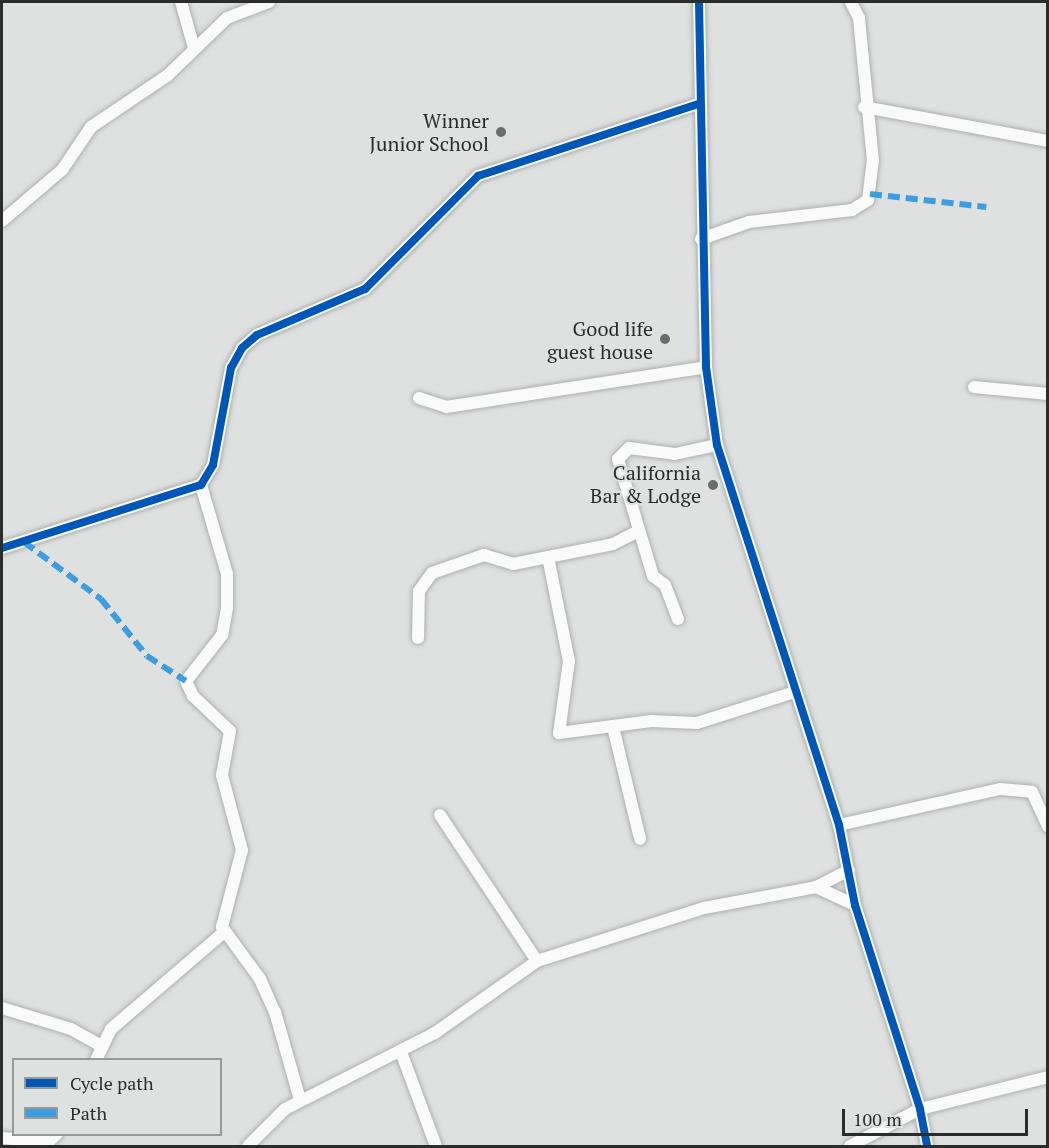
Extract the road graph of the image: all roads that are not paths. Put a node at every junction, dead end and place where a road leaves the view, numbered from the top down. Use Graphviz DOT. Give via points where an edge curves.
graph roads {
  1 [pos="181,2"];
  2 [pos="269,2"];
  3 [pos="699,2"];
  4 [pos="851,2"];
  5 [pos="194,48"];
  6 [pos="698,104"];
  7 [pos="864,107"];
  8 [pos="1047,141"];
  9 [pos="2,221"];
  10 [pos="701,239"];
  11 [pos="706,367"];
  12 [pos="974,387"];
  13 [pos="1047,394"];
  14 [pos="418,398"];
  15 [pos="717,445"];
  16 [pos="201,485"];
  17 [pos="639,531"];
  18 [pos="2,548"];
  19 [pos="548,557"];
  20 [pos="678,619"];
  21 [pos="418,638"];
  22 [pos="795,692"];
  23 [pos="613,727"];
  24 [pos="1044,800"];
  25 [pos="440,814"];
  26 [pos="839,825"];
  27 [pos="1047,826"];
  28 [pos="640,839"];
  29 [pos="849,870"];
  30 [pos="816,887"];
  31 [pos="855,905"];
  32 [pos="224,933"];
  33 [pos="215,946"];
  34 [pos="235,948"];
  35 [pos="537,961"];
  36 [pos="2,1008"];
  37 [pos="102,1046"];
  38 [pos="401,1052"];
  39 [pos="96,1058"];
  40 [pos="1047,1077"];
  41 [pos="300,1100"];
  42 [pos="920,1109"];
  43 [pos="55,1136"];
  44 [pos="2,1138"];
  45 [pos="248,1146"];
  46 [pos="436,1146"];
  47 [pos="850,1146"];
  48 [pos="927,1146"];
  1 -- 5 [label="street"];
  2 -- 5 [label="street" via="227,18"];
  3 -- 6 [label="street"];
  4 -- 7 [label="street" via="860,18"];
  5 -- 9 [label="street" via="168,75 91,127 62,170"];
  6 -- 10 [label="street"];
  6 -- 16 [label="street" via="477,176 365,289 257,335 242,348 231,368 218,447"];
  7 -- 8 [label="street"];
  7 -- 10 [label="street" via="873,161 868,200 852,210 749,222"];
  10 -- 11 [label="street"];
  11 -- 14 [label="street" via="446,407"];
  11 -- 15 [label="street"];
  12 -- 13 [label="street"];
  15 -- 17 [label="street" via="675,454 629,448 622,452 620,467"];
  15 -- 22 [label="street"];
  16 -- 18 [label="street"];
  16 -- 32 [label="street" via="224,563 227,608 222,635 186,681 193,696 230,731 222,775 242,850 222,910"];
  17 -- 19 [label="street" via="613,544"];
  17 -- 20 [label="street" via="653,576 665,585"];
  19 -- 21 [label="street" via="513,564 484,555 432,573 418,591"];
  19 -- 23 [label="street" via="569,661 557,729 569,735"];
  22 -- 23 [label="street" via="697,723"];
  22 -- 26 [label="street"];
  23 -- 28 [label="street"];
  24 -- 26 [label="street" via="1026,790 1000,789"];
  24 -- 27 [label="street"];
  25 -- 35 [label="street"];
  26 -- 29 [label="street"];
  29 -- 30 [label="street"];
  29 -- 31 [label="street"];
  30 -- 31 [label="street"];
  30 -- 35 [label="street" via="704,908"];
  31 -- 42 [label="street"];
  32 -- 33 [label="street"];
  32 -- 34 [label="street"];
  33 -- 34 [label="street"];
  33 -- 37 [label="street" via="174,972 111,1029"];
  34 -- 41 [label="street" via="260,979 275,1012"];
  35 -- 38 [label="street"];
  36 -- 37 [label="street" via="71,1029"];
  37 -- 39 [label="street"];
  38 -- 41 [label="street"];
  38 -- 46 [label="street"];
  40 -- 42 [label="street"];
  41 -- 45 [label="street"];
  42 -- 47 [label="street"];
  42 -- 48 [label="street"];
  43 -- 44 [label="street" via="48,1142"];
}
